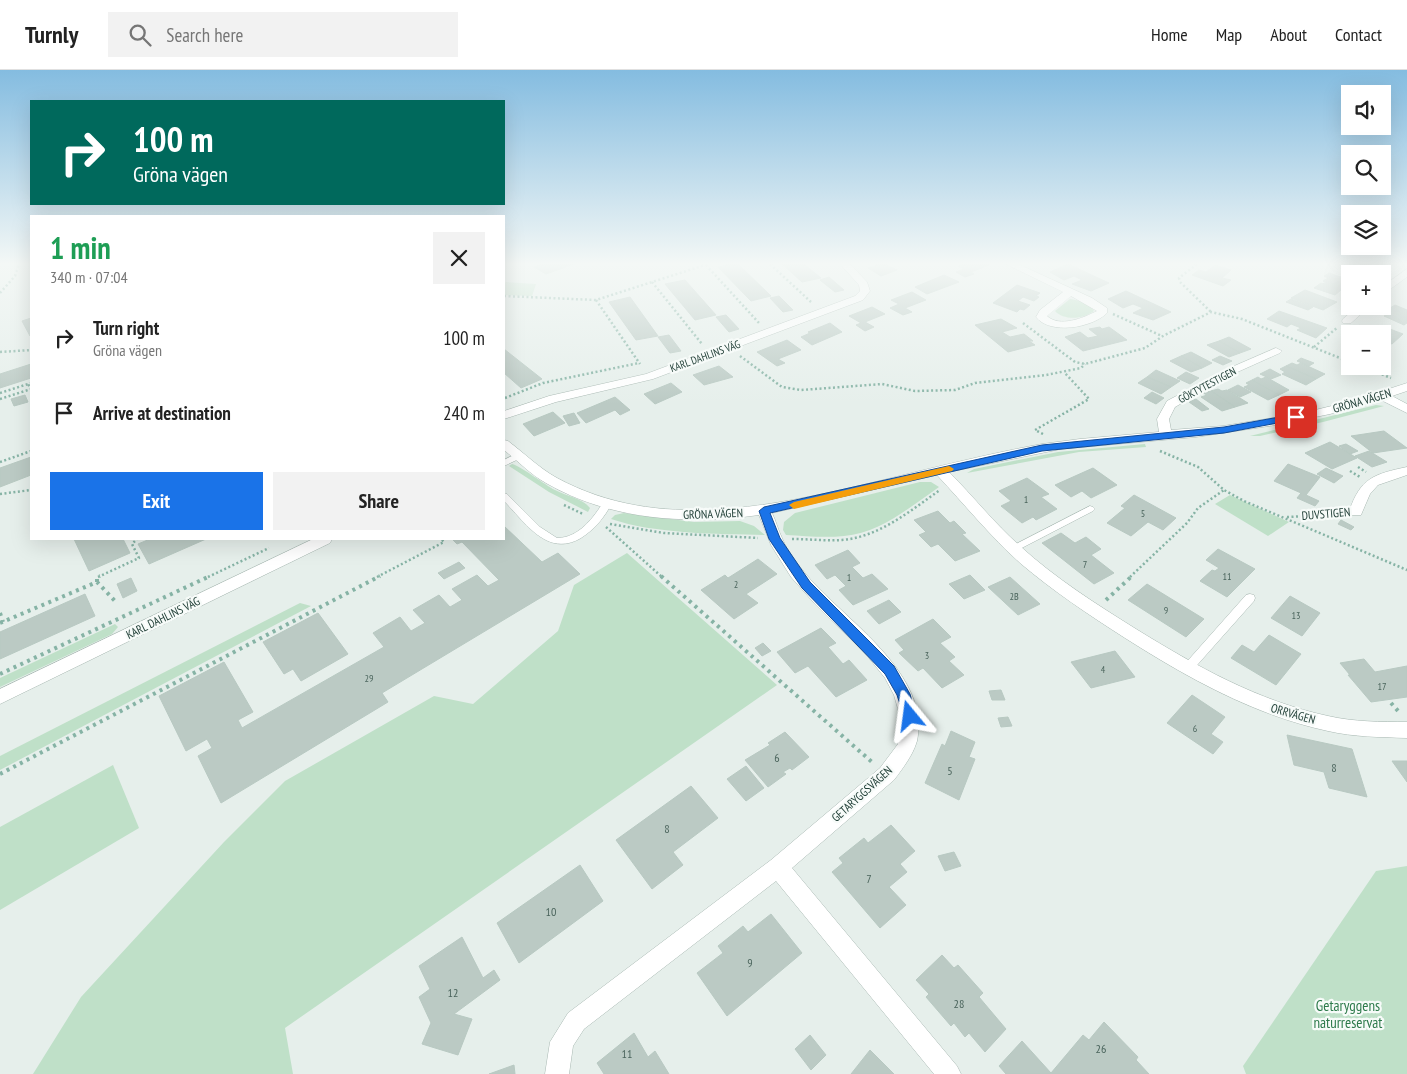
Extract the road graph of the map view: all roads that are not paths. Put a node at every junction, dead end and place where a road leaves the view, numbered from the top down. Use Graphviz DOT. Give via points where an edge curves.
graph roads {
  1 [pos="828,311"];
  2 [pos="1045,311"];
  3 [pos="1103,311"];
  4 [pos="1354,315"];
  5 [pos="1347,321"];
  6 [pos="1276,351"];
  7 [pos="1401,384"];
  8 [pos="1382,396"];
  9 [pos="1407,409"];
  10 [pos="505,415"];
  11 [pos="1168,436"];
  12 [pos="505,445"];
  13 [pos="518,456"];
  14 [pos="505,462"];
  15 [pos="940,471"];
  16 [pos="1407,471"];
  17 [pos="505,497"];
  18 [pos="607,502"];
  19 [pos="1090,509"];
  20 [pos="764,511"];
  21 [pos="1356,512"];
  22 [pos="323,540"];
  23 [pos="1013,548"];
  24 [pos="1250,598"];
  25 [pos="1187,669"];
  26 [pos="0,697"];
  27 [pos="1405,724"];
  28 [pos="778,867"];
  29 [pos="557,1074"];
  30 [pos="949,1074"];
  1 -- 10 [label="street, KARL DAHLINS VÄG" via="649,377 553,399"];
  2 -- 3 [label="street" via="1041,317 1043,320 1060,325 1095,317"];
  4 -- 5 [label="street"];
  6 -- 11 [label="street, GÖKTYTESTIGEN" via="1171,404 1162,422"];
  7 -- 8 [label="street, GRÖNA VÄGEN"];
  8 -- 9 [label="street"];
  8 -- 11 [label="street, GRÖNA VÄGEN" via="1277,421"];
  11 -- 15 [label="street, GRÖNA VÄGEN" via="1042,448"];
  12 -- 13 [label="street, GRÖNA VÄGEN"];
  13 -- 14 [label="lane"];
  13 -- 18 [label="street, GRÖNA VÄGEN" via="551,480"];
  15 -- 20 [label="street, GRÖNA VÄGEN"];
  15 -- 23 [label="street, ORRVÄGEN"];
  16 -- 21 [label="street, DUVSTIGEN" via="1378,479 1364,489"];
  17 -- 18 [label="lane" via="547,537 556,541 603,522"];
  18 -- 20 [label="street, GRÖNA VÄGEN" via="676,515 711,516"];
  19 -- 23 [label="lane"];
  20 -- 28 [label="street, GETARYGGSVÄGEN" via="775,539 806,585 889,670 904,694 910,716 908,740 900,758 886,774"];
  22 -- 26 [label="street, KARL DAHLINS VÄG"];
  23 -- 25 [label="street, ORRVÄGEN" via="1106,618"];
  24 -- 25 [label="lane"];
  25 -- 27 [label="street, ORRVÄGEN" via="1250,701 1302,718 1355,729"];
  28 -- 29 [label="street, GETARYGGSVÄGEN" via="576,1021 562,1042"];
  28 -- 30 [label="street"];
}
